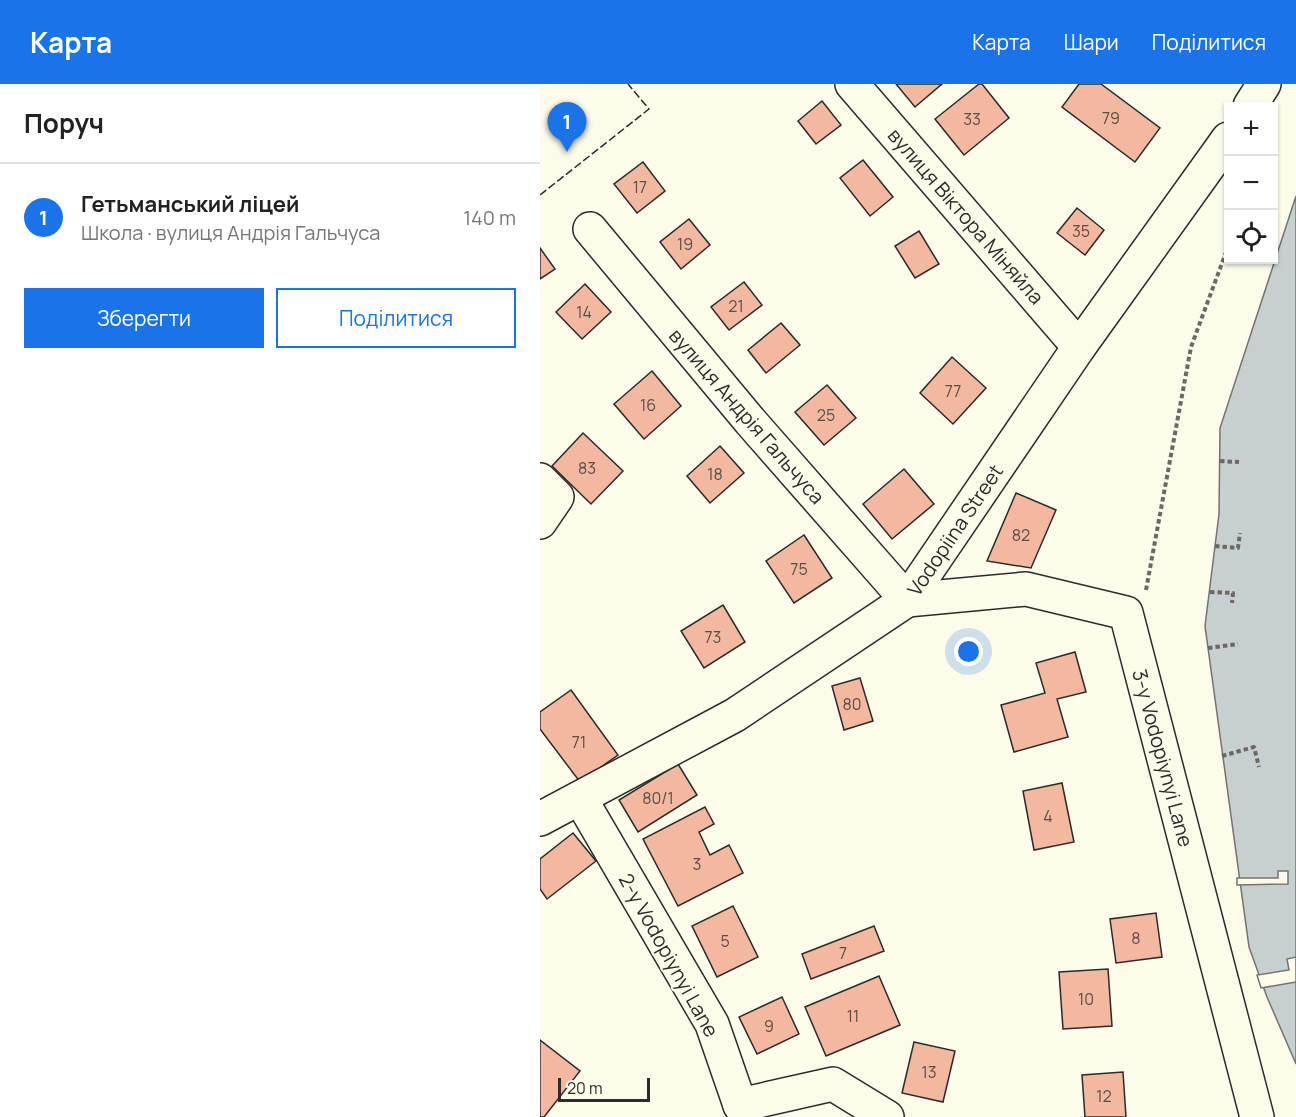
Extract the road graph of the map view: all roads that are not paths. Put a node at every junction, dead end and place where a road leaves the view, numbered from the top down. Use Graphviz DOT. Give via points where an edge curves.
graph roads {
  1 [pos="852,84"];
  2 [pos="1264,84"];
  3 [pos="1253,102"];
  4 [pos="1224,146"];
  5 [pos="590,230"];
  6 [pos="1079,347"];
  7 [pos="540,480"];
  8 [pos="540,522"];
  9 [pos="907,600"];
  10 [pos="580,798"];
  11 [pos="540,819"];
  12 [pos="744,1111"];
  13 [pos="887,1117"];
  14 [pos="1257,1117"];
  1 -- 6 [label="street, вулиця Віктора Міняйла"];
  2 -- 3 [label="street"];
  4 -- 6 [label="street, Vodopiina Street"];
  5 -- 9 [label="street, вулиця Андрія Гальчуса"];
  6 -- 9 [label="street, Vodopiina Street"];
  7 -- 8 [label="street" via="557,497"];
  9 -- 10 [label="street, Vodopiina Street" via="735,715"];
  9 -- 14 [label="street, 3-y Vodopiynyi Lane" via="1026,589 1126,613"];
  10 -- 11 [label="street, Vodopiina Street"];
  10 -- 12 [label="street, 2-y Vodopiynyi Lane" via="712,1024"];
  12 -- 13 [label="street" via="833,1084"];
}
